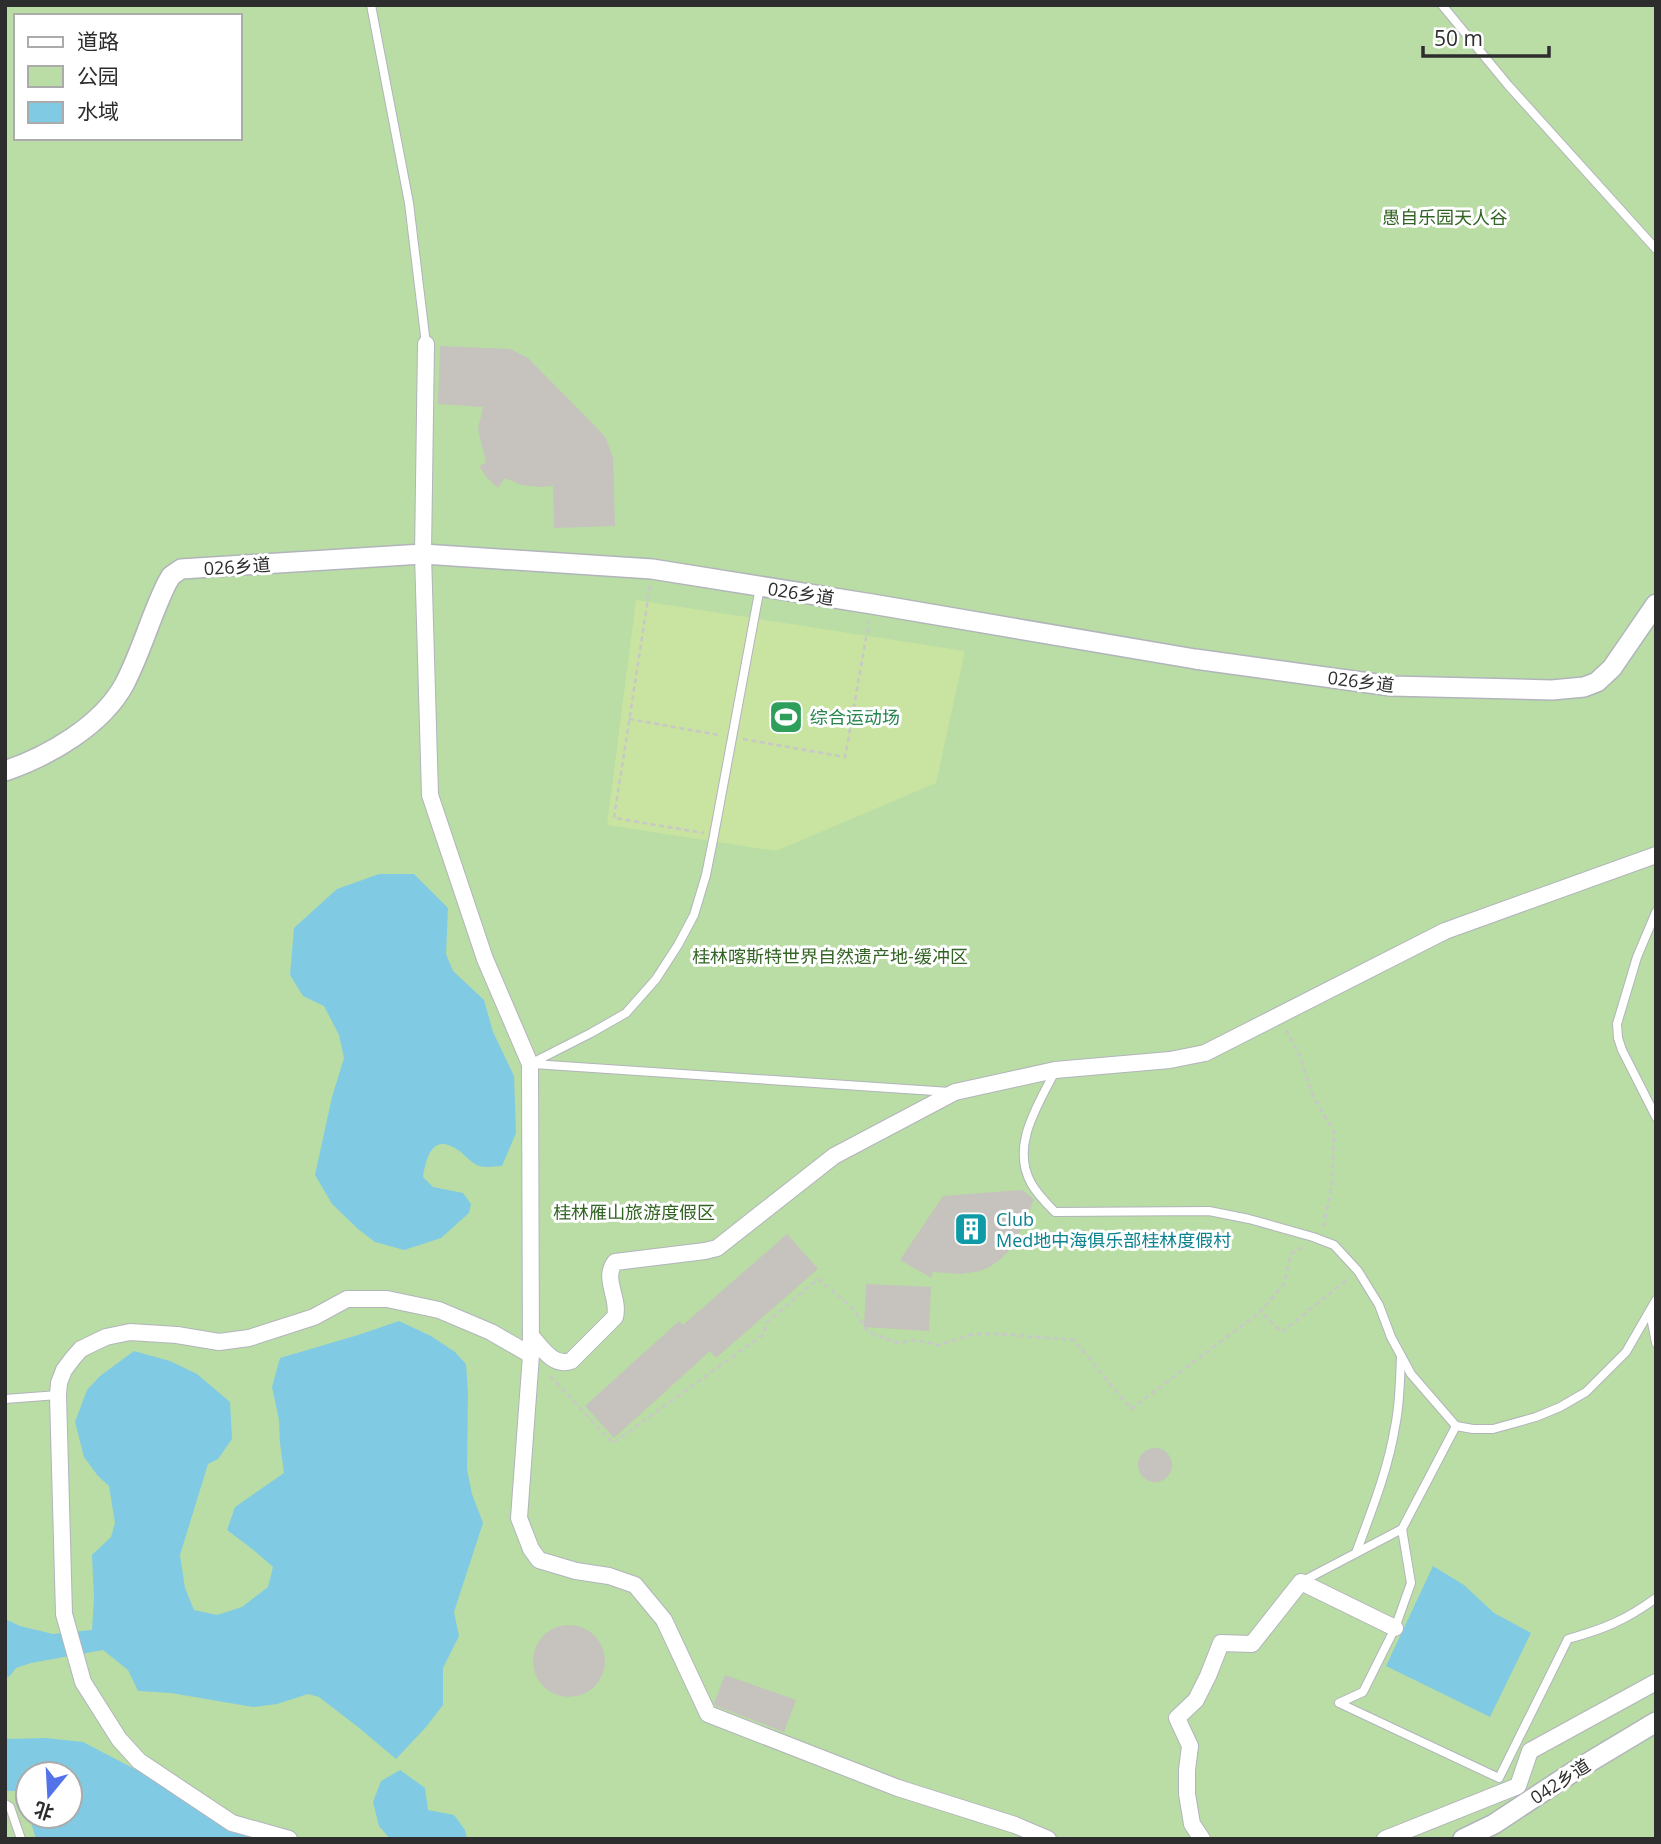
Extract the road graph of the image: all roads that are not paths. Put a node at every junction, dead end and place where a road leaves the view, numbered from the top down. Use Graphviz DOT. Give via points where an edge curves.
graph roads {
  1 [pos="372,5"];
  2 [pos="1442,5"];
  3 [pos="1656,249"];
  4 [pos="426,344"];
  5 [pos="423,554"];
  6 [pos="760,587"];
  7 [pos="1656,604"];
  8 [pos="5,771"];
  9 [pos="1656,855"];
  10 [pos="1656,912"];
  11 [pos="530,1064"];
  12 [pos="1055,1070"];
  13 [pos="955,1092"];
  14 [pos="1656,1117"];
  15 [pos="1656,1300"];
  16 [pos="1650,1312"];
  17 [pos="531,1336"];
  18 [pos="1656,1343"];
  19 [pos="530,1355"];
  20 [pos="1401,1356"];
  21 [pos="58,1395"];
  22 [pos="5,1399"];
  23 [pos="1456,1426"];
  24 [pos="1402,1529"];
  25 [pos="1356,1553"];
  26 [pos="1301,1582"];
  27 [pos="1656,1598"];
  28 [pos="1395,1628"];
  29 [pos="1656,1682"];
  30 [pos="1656,1722"];
  31 [pos="5,1804"];
  32 [pos="21,1839"];
  33 [pos="289,1839"];
  34 [pos="1048,1839"];
  35 [pos="1202,1839"];
  36 [pos="1385,1839"];
  37 [pos="1463,1839"];
  1 -- 4 [label="lane" via="409,203"];
  2 -- 3 [label="lane"];
  4 -- 5 [label="street"];
  5 -- 6 [label="street, 026乡道" via="652,569"];
  5 -- 8 [label="street, 026乡道" via="181,569 171,576 123,686 108,705 47,754"];
  5 -- 11 [label="street" via="430,795 485,959"];
  6 -- 7 [label="street, 026乡道" via="1195,659 1391,686 1552,690 1584,687 1606,675"];
  6 -- 11 [label="lane" via="706,875 694,915 656,979 626,1013"];
  9 -- 12 [label="street" via="1445,931 1205,1053"];
  10 -- 14 [label="lane" via="1617,1024 1622,1050"];
  11 -- 13 [label="lane"];
  11 -- 17 [label="street"];
  12 -- 13 [label="street"];
  12 -- 20 [label="lane" via="1024,1143 1030,1181 1055,1212 1209,1211 1334,1245 1358,1271 1379,1305"];
  13 -- 17 [label="street" via="834,1156 717,1248 615,1262 609,1275 615,1317 571,1361 553,1359"];
  15 -- 16 [label="lane"];
  16 -- 18 [label="lane"];
  16 -- 23 [label="lane" via="1626,1352 1586,1392 1536,1417 1493,1429"];
  17 -- 19 [label="street"];
  19 -- 21 [label="street" via="439,1310 387,1298 347,1299 314,1317 249,1338 219,1342 130,1332 106,1337 73,1358 64,1370"];
  19 -- 34 [label="street" via="519,1518 539,1560 635,1585 664,1620 708,1714 898,1788"];
  20 -- 23 [label="lane"];
  20 -- 25 [label="lane" via="1395,1429"];
  21 -- 22 [label="lane"];
  21 -- 33 [label="street" via="64,1614 83,1682 119,1739 139,1761 232,1823"];
  23 -- 24 [label="lane"];
  24 -- 25 [label="lane"];
  24 -- 28 [label="lane" via="1411,1583"];
  25 -- 26 [label="lane"];
  26 -- 28 [label="street"];
  26 -- 35 [label="street" via="1252,1644 1221,1643 1196,1700 1177,1718 1190,1746 1187,1794 1192,1824"];
  27 -- 28 [label="lane" via="1634,1614 1568,1639 1499,1778 1339,1703 1363,1692"];
  29 -- 36 [label="street" via="1530,1751 1518,1786"];
  30 -- 37 [label="street, 042乡道"];
  31 -- 32 [label="lane"];
}
